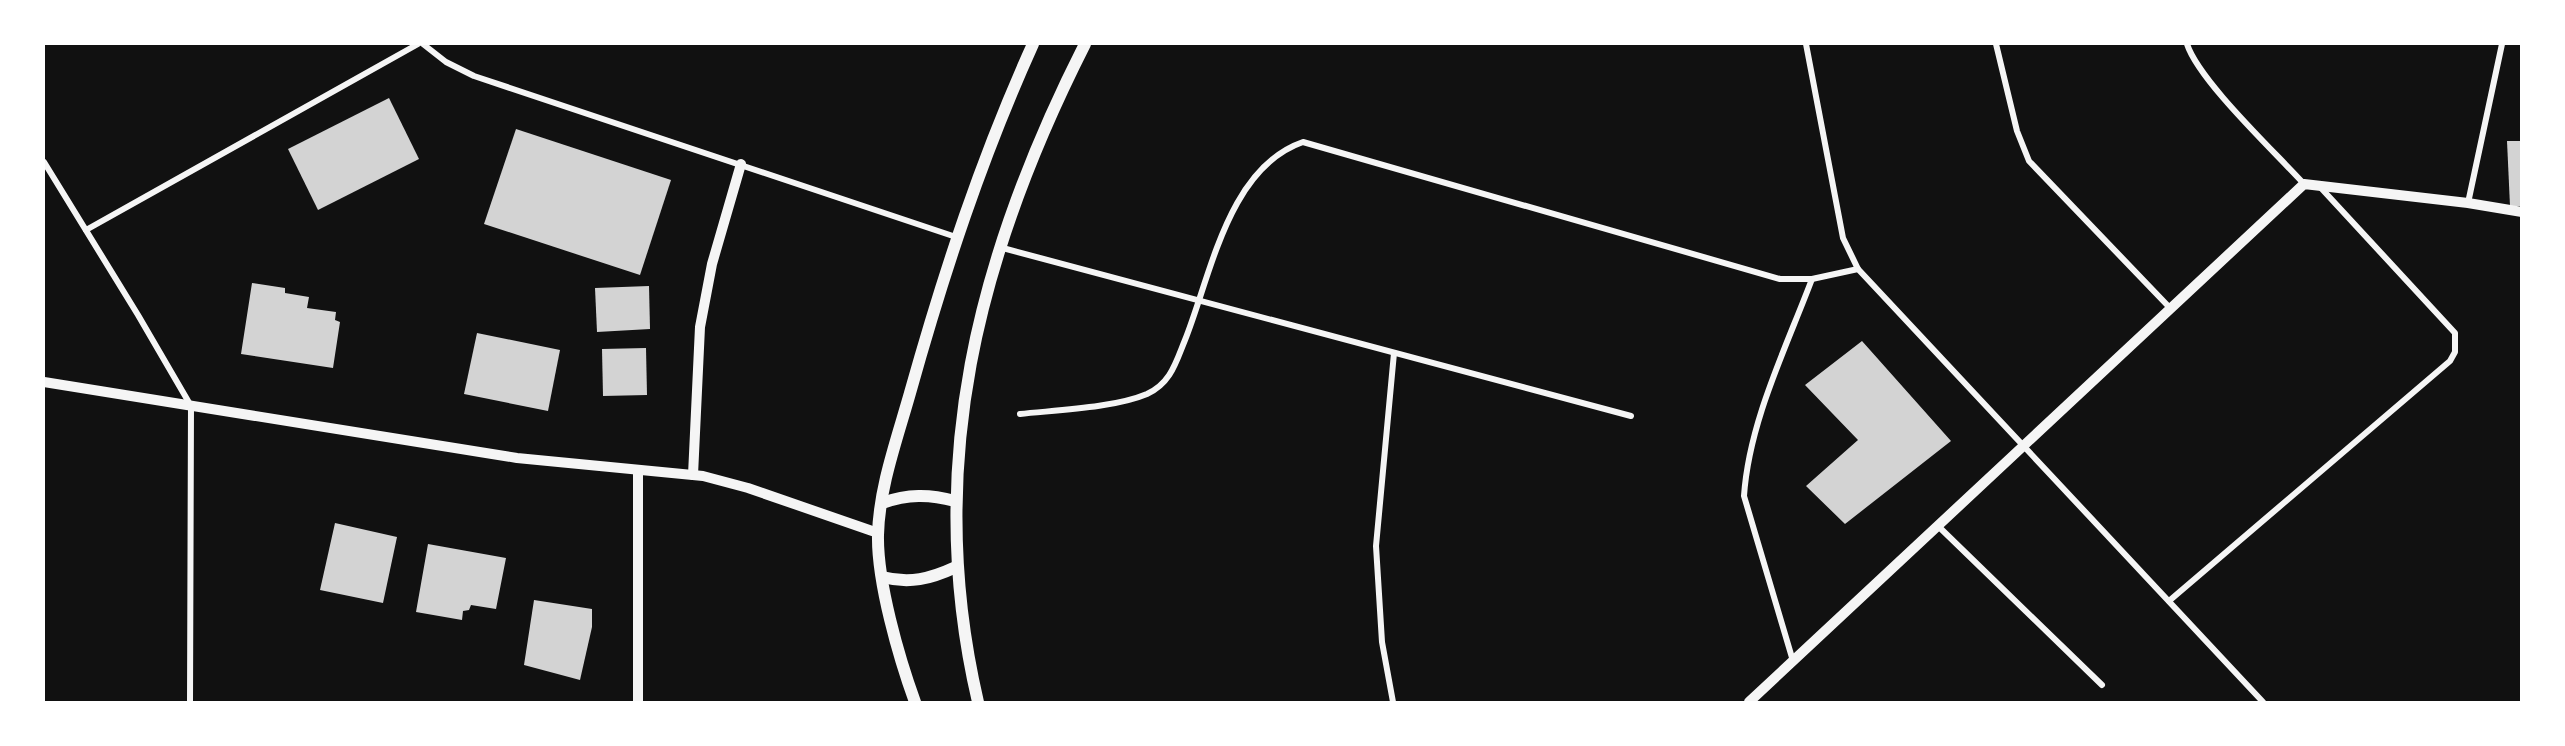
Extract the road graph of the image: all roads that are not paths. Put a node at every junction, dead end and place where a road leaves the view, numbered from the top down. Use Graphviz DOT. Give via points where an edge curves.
graph roads {
  1 [pos="418,44"];
  2 [pos="423,44"];
  3 [pos="1033,44"];
  4 [pos="1085,44"];
  5 [pos="1806,44"];
  6 [pos="1996,44"];
  7 [pos="2187,44"];
  8 [pos="2502,44"];
  9 [pos="44,162"];
  10 [pos="741,164"];
  11 [pos="2304,184"];
  12 [pos="2320,186"];
  13 [pos="2468,203"];
  14 [pos="2522,213"];
  15 [pos="86,230"];
  16 [pos="956,237"];
  17 [pos="999,247"];
  18 [pos="1858,269"];
  19 [pos="1812,279"];
  20 [pos="1200,300"];
  21 [pos="2170,309"];
  22 [pos="1394,353"];
  23 [pos="44,382"];
  24 [pos="191,406"];
  25 [pos="1020,414"];
  26 [pos="1631,416"];
  27 [pos="2024,446"];
  28 [pos="638,471"];
  29 [pos="693,475"];
  30 [pos="955,501"];
  31 [pos="882,503"];
  32 [pos="1938,526"];
  33 [pos="878,533"];
  34 [pos="956,567"];
  35 [pos="882,578"];
  36 [pos="2169,601"];
  37 [pos="1793,662"];
  38 [pos="2102,685"];
  39 [pos="190,702"];
  40 [pos="638,702"];
  41 [pos="915,702"];
  42 [pos="978,702"];
  43 [pos="1393,702"];
  44 [pos="1749,702"];
  45 [pos="2262,702"];
  1 -- 15 [label="street"];
  2 -- 10 [label="street" via="446,62 474,76"];
  3 -- 16 [label="main road" via="987,150"];
  4 -- 17 [label="main road" via="1027,170"];
  5 -- 18 [label="street" via="1843,238"];
  6 -- 21 [label="street" via="2028,161"];
  7 -- 11 [label="street" via="2191,55 2228,102"];
  8 -- 13 [label="street"];
  9 -- 15 [label="street"];
  10 -- 16 [label="street"];
  10 -- 29 [label="street" via="712,264 702,317"];
  11 -- 12 [label="street"];
  11 -- 21 [label="street"];
  12 -- 13 [label="street"];
  12 -- 36 [label="street" via="2455,333 2455,352 2450,361"];
  13 -- 14 [label="street"];
  15 -- 24 [label="street"];
  16 -- 31 [label="main road" via="900,427"];
  17 -- 20 [label="street"];
  17 -- 30 [label="main road" via="971,358"];
  18 -- 19 [label="street"];
  18 -- 27 [label="street"];
  19 -- 20 [label="street" via="1780,279 1303,142 1273,158 1235,207"];
  19 -- 37 [label="street" via="1754,432 1744,496"];
  20 -- 22 [label="street"];
  20 -- 25 [label="street" via="1170,377 1148,393 1117,402"];
  21 -- 27 [label="street"];
  22 -- 26 [label="street"];
  22 -- 43 [label="street" via="1376,546 1382,642"];
  23 -- 24 [label="street"];
  24 -- 28 [label="street" via="517,458"];
  24 -- 39 [label="street"];
  27 -- 32 [label="street"];
  27 -- 36 [label="street"];
  28 -- 29 [label="street"];
  28 -- 40 [label="street"];
  29 -- 33 [label="street" via="748,488"];
  30 -- 31 [label="main road" via="910,495"];
  30 -- 34 [label="main road"];
  31 -- 33 [label="main road"];
  32 -- 37 [label="street"];
  32 -- 38 [label="street"];
  33 -- 35 [label="main road"];
  34 -- 35 [label="main road" via="908,582"];
  34 -- 42 [label="main road"];
  35 -- 41 [label="main road"];
  36 -- 45 [label="street"];
  37 -- 44 [label="street"];
}
